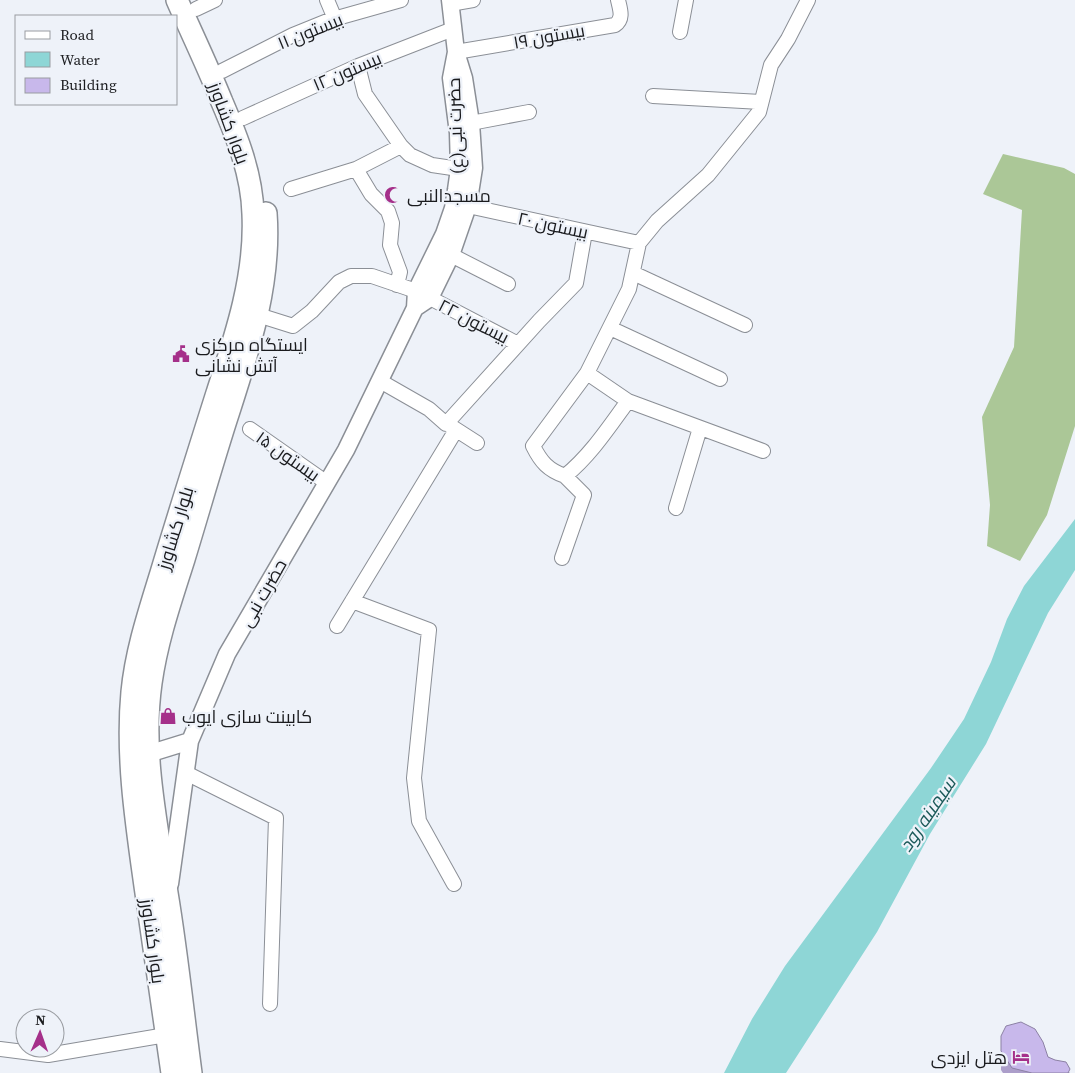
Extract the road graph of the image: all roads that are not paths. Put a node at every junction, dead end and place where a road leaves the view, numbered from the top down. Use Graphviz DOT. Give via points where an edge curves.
graph roads {
  1 [pos="177,0"];
  2 [pos="215,0"];
  3 [pos="327,0"];
  4 [pos="401,0"];
  5 [pos="472,0"];
  6 [pos="618,0"];
  7 [pos="686,0"];
  8 [pos="803,1"];
  9 [pos="450,2"];
  10 [pos="194,4"];
  11 [pos="335,19"];
  12 [pos="453,28"];
  13 [pos="680,32"];
  14 [pos="456,52"];
  15 [pos="358,66"];
  16 [pos="222,71"];
  17 [pos="654,96"];
  18 [pos="761,102"];
  19 [pos="529,112"];
  20 [pos="243,118"];
  21 [pos="471,123"];
  22 [pos="401,146"];
  23 [pos="356,169"];
  24 [pos="459,169"];
  25 [pos="292,189"];
  26 [pos="468,206"];
  27 [pos="585,232"];
  28 [pos="639,243"];
  29 [pos="451,255"];
  30 [pos="633,273"];
  31 [pos="508,284"];
  32 [pos="397,285"];
  33 [pos="423,295"];
  34 [pos="415,308"];
  35 [pos="258,315"];
  36 [pos="745,325"];
  37 [pos="610,328"];
  38 [pos="518,344"];
  39 [pos="236,363"];
  40 [pos="587,373"];
  41 [pos="720,379"];
  42 [pos="380,381"];
  43 [pos="628,401"];
  44 [pos="451,427"];
  45 [pos="700,428"];
  46 [pos="250,429"];
  47 [pos="477,443"];
  48 [pos="763,451"];
  49 [pos="565,476"];
  50 [pos="327,484"];
  51 [pos="676,508"];
  52 [pos="562,558"];
  53 [pos="352,601"];
  54 [pos="337,626"];
  55 [pos="190,741"];
  56 [pos="148,754"];
  57 [pos="186,773"];
  58 [pos="454,884"];
  59 [pos="168,897"];
  60 [pos="270,1004"];
  61 [pos="166,1035"];
  62 [pos="0,1049"];
  63 [pos="172,1073"];
  64 [pos="191,1073"];
  1 -- 39 [label="main road, بلوار کشاورز" via="240,145 248,177 253,213 251,258"];
  2 -- 10 [label="street"];
  3 -- 11 [label="street"];
  4 -- 11 [label="street, بیستون ۱۱"];
  5 -- 9 [label="street"];
  6 -- 14 [label="street, بیستون ۱۹" via="621,16 615,25"];
  7 -- 13 [label="street"];
  8 -- 18 [label="street" via="788,39 772,65"];
  9 -- 12 [label="street, حضرت نبی(ع)"];
  10 -- 16 [label="main road, بلوار کشاورز"];
  11 -- 16 [label="street, بیستون ۱۱" via="293,35"];
  12 -- 14 [label="street, حضرت نبی(ع)"];
  12 -- 15 [label="street, بیستون ۱۲"];
  14 -- 21 [label="street, حضرت نبی(ع)"];
  14 -- 24 [label="street, حضرت نبی(ع)" via="451,78"];
  15 -- 20 [label="street, بیستون ۱۲"];
  15 -- 22 [label="street" via="365,94"];
  16 -- 20 [label="main road, بلوار کشاورز"];
  17 -- 18 [label="street"];
  18 -- 28 [label="street" via="759,112 708,175 657,221"];
  19 -- 21 [label="street"];
  20 -- 35 [label="main road, بلوار کشاورز" via="261,174 267,216 267,258"];
  21 -- 26 [label="street, حضرت نبی(ع)" via="474,168"];
  22 -- 23 [label="street"];
  22 -- 24 [label="street" via="410,155 432,165"];
  23 -- 25 [label="street"];
  23 -- 32 [label="street" via="371,194 388,212 392,224 390,245 400,272"];
  24 -- 33 [label="street, حضرت نبی(ع)" via="453,208"];
  26 -- 27 [label="street, بیستون ۲۰"];
  26 -- 29 [label="street, حضرت نبی(ع)"];
  27 -- 28 [label="street, بیستون ۲۰"];
  27 -- 38 [label="street" via="576,283"];
  28 -- 30 [label="street"];
  29 -- 31 [label="street"];
  29 -- 33 [label="street, حضرت نبی(ع)"];
  30 -- 36 [label="street"];
  30 -- 37 [label="street"];
  32 -- 33 [label="street, بیستون ۲۲"];
  32 -- 35 [label="street, بیستون ۲۲" via="372,276 351,276 339,282 293,326"];
  33 -- 34 [label="street, حضرت نبی(ع)"];
  33 -- 38 [label="street, بیستون ۲۲"];
  34 -- 42 [label="street, حضرت نبی"];
  35 -- 39 [label="main road, بلوار کشاورز"];
  37 -- 40 [label="street"];
  37 -- 41 [label="street"];
  38 -- 44 [label="street"];
  39 -- 56 [label="main road, بلوار کشاورز" via="161,633 151,682"];
  39 -- 61 [label="main road, بلوار کشاورز" via="194,463 143,634 132,690 133,794"];
  40 -- 43 [label="street"];
  40 -- 49 [label="street" via="533,446 551,471"];
  42 -- 44 [label="street" via="429,409"];
  42 -- 50 [label="street, حضرت نبی"];
  43 -- 45 [label="street"];
  43 -- 49 [label="street" via="575,468"];
  44 -- 47 [label="street"];
  44 -- 53 [label="street"];
  45 -- 48 [label="street"];
  45 -- 51 [label="street"];
  46 -- 50 [label="street, بیستون ۱۵"];
  49 -- 52 [label="street" via="584,496"];
  50 -- 55 [label="street, حضرت نبی" via="227,654"];
  53 -- 54 [label="street"];
  53 -- 58 [label="street" via="429,630 414,778 419,821"];
  55 -- 56 [label="street"];
  55 -- 57 [label="street, حضرت نبی"];
  56 -- 59 [label="main road, بلوار کشاورز"];
  57 -- 59 [label="street, حضرت نبی"];
  57 -- 60 [label="street" via="276,818"];
  59 -- 64 [label="main road, بلوار کشاورز"];
  61 -- 62 [label="street" via="48,1055"];
  61 -- 63 [label="main road, بلوار کشاورز"];
}
